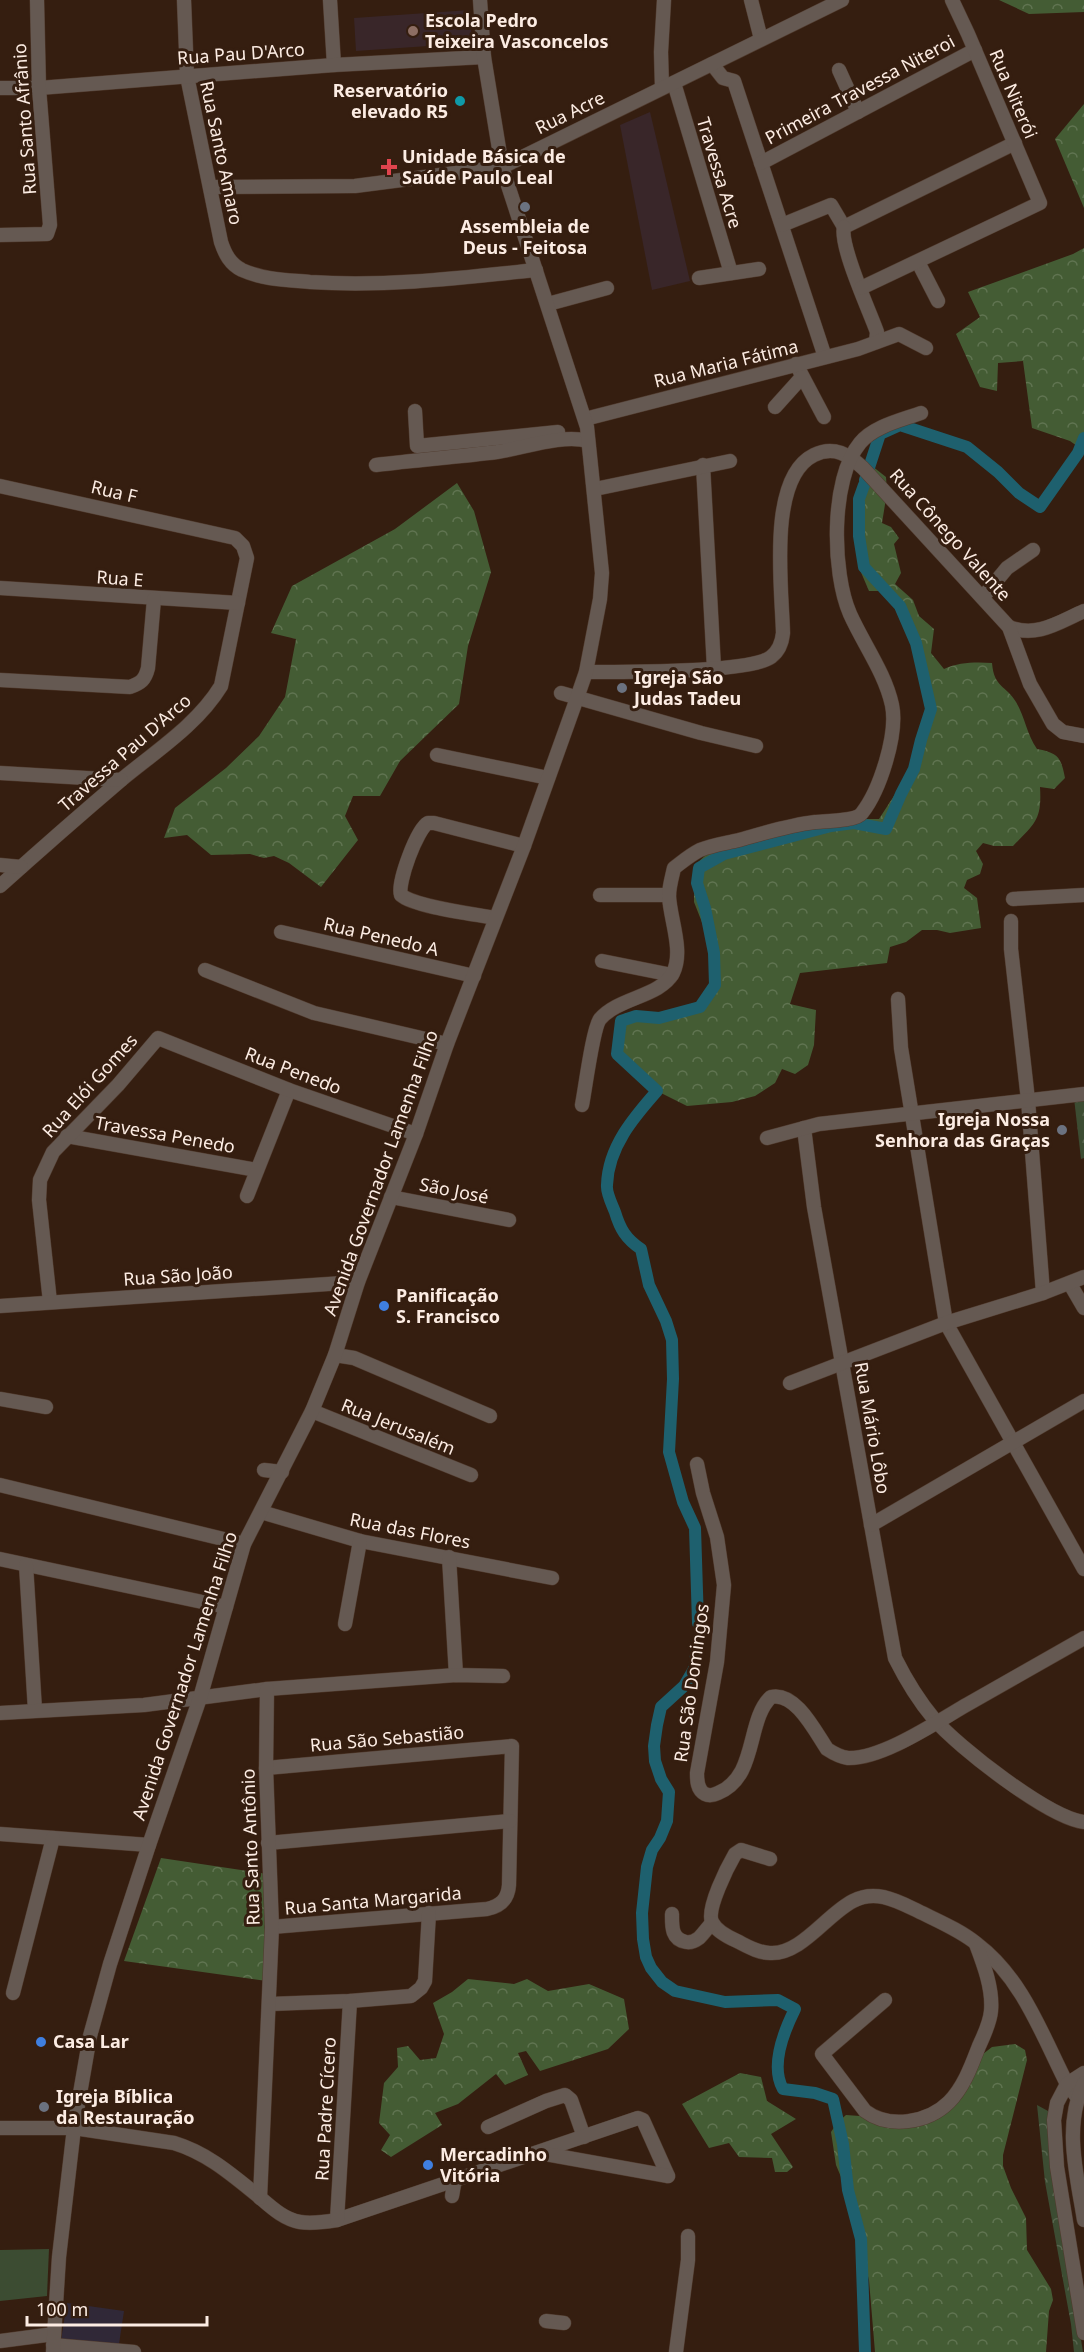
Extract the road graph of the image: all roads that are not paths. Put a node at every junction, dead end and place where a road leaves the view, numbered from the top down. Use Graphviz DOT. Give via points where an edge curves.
graph roads {
  1 [pos="37,0"];
  2 [pos="184,0"];
  3 [pos="330,0"];
  4 [pos="480,0"];
  5 [pos="664,0"];
  6 [pos="751,0"];
  7 [pos="842,0"];
  8 [pos="952,0"];
  9 [pos="818,6"];
  10 [pos="761,39"];
  11 [pos="975,50"];
  12 [pos="484,57"];
  13 [pos="712,64"];
  14 [pos="334,65"];
  15 [pos="839,70"];
  16 [pos="187,76"];
  17 [pos="668,85"];
  18 [pos="0,88"];
  19 [pos="39,88"];
  20 [pos="858,112"];
  21 [pos="1015,143"];
  22 [pos="761,163"];
  23 [pos="502,167"];
  24 [pos="211,187"];
  25 [pos="782,225"];
  26 [pos="844,227"];
  27 [pos="0,235"];
  28 [pos="918,262"];
  29 [pos="759,269"];
  30 [pos="536,270"];
  31 [pos="731,273"];
  32 [pos="699,278"];
  33 [pos="607,288"];
  34 [pos="861,288"];
  35 [pos="938,301"];
  36 [pos="548,304"];
  37 [pos="876,342"];
  38 [pos="926,348"];
  39 [pos="825,357"];
  40 [pos="799,371"];
  41 [pos="775,407"];
  42 [pos="415,411"];
  43 [pos="921,413"];
  44 [pos="824,417"];
  45 [pos="587,429"];
  46 [pos="852,458"];
  47 [pos="730,461"];
  48 [pos="376,465"];
  49 [pos="703,465"];
  50 [pos="0,486"];
  51 [pos="595,489"];
  52 [pos="219,535"];
  53 [pos="1033,550"];
  54 [pos="0,588"];
  55 [pos="983,597"];
  56 [pos="154,599"];
  57 [pos="238,603"];
  58 [pos="1084,610"];
  59 [pos="1009,627"];
  60 [pos="714,668"];
  61 [pos="586,672"];
  62 [pos="0,680"];
  63 [pos="561,693"];
  64 [pos="577,698"];
  65 [pos="1084,736"];
  66 [pos="756,746"];
  67 [pos="437,755"];
  68 [pos="0,773"];
  69 [pos="548,778"];
  70 [pos="121,780"];
  71 [pos="524,846"];
  72 [pos="0,865"];
  73 [pos="21,867"];
  74 [pos="0,886"];
  75 [pos="600,895"];
  76 [pos="669,895"];
  77 [pos="1084,895"];
  78 [pos="1013,899"];
  79 [pos="495,918"];
  80 [pos="1011,921"];
  81 [pos="281,932"];
  82 [pos="602,962"];
  83 [pos="205,969"];
  84 [pos="672,975"];
  85 [pos="474,976"];
  86 [pos="898,999"];
  87 [pos="158,1038"];
  88 [pos="447,1044"];
  89 [pos="289,1090"];
  90 [pos="1084,1094"];
  91 [pos="1028,1100"];
  92 [pos="582,1105"];
  93 [pos="913,1114"];
  94 [pos="804,1128"];
  95 [pos="416,1134"];
  96 [pos="67,1136"];
  97 [pos="766,1138"];
  98 [pos="257,1170"];
  99 [pos="247,1196"];
  100 [pos="391,1197"];
  101 [pos="509,1220"];
  102 [pos="1084,1277"];
  103 [pos="358,1282"];
  104 [pos="1070,1284"];
  105 [pos="1043,1293"];
  106 [pos="50,1302"];
  107 [pos="0,1306"];
  108 [pos="1084,1308"];
  109 [pos="946,1323"];
  110 [pos="335,1355"];
  111 [pos="842,1364"];
  112 [pos="790,1383"];
  113 [pos="0,1399"];
  114 [pos="1084,1401"];
  115 [pos="46,1407"];
  116 [pos="312,1412"];
  117 [pos="490,1416"];
  118 [pos="1014,1442"];
  119 [pos="697,1464"];
  120 [pos="264,1470"];
  121 [pos="282,1472"];
  122 [pos="471,1475"];
  123 [pos="0,1485"];
  124 [pos="261,1512"];
  125 [pos="871,1525"];
  126 [pos="360,1541"];
  127 [pos="244,1544"];
  128 [pos="449,1557"];
  129 [pos="0,1559"];
  130 [pos="26,1565"];
  131 [pos="1084,1569"];
  132 [pos="552,1578"];
  133 [pos="226,1606"];
  134 [pos="345,1624"];
  135 [pos="1084,1638"];
  136 [pos="456,1675"];
  137 [pos="503,1676"];
  138 [pos="267,1689"];
  139 [pos="200,1698"];
  140 [pos="35,1710"];
  141 [pos="0,1713"];
  142 [pos="936,1722"];
  143 [pos="512,1746"];
  144 [pos="266,1768"];
  145 [pos="510,1821"];
  146 [pos="1084,1822"];
  147 [pos="0,1834"];
  148 [pos="53,1838"];
  149 [pos="268,1843"];
  150 [pos="149,1845"];
  151 [pos="770,1859"];
  152 [pos="429,1912"];
  153 [pos="672,1914"];
  154 [pos="712,1923"];
  155 [pos="272,1928"];
  156 [pos="976,1942"];
  157 [pos="13,1992"];
  158 [pos="885,2000"];
  159 [pos="350,2001"];
  160 [pos="270,2004"];
  161 [pos="1084,2073"];
  162 [pos="1084,2083"];
  163 [pos="1067,2084"];
  164 [pos="1077,2097"];
  165 [pos="488,2127"];
  166 [pos="0,2128"];
  167 [pos="74,2128"];
  168 [pos="584,2137"];
  169 [pos="539,2153"];
  170 [pos="455,2179"];
  171 [pos="452,2196"];
  172 [pos="260,2198"];
  173 [pos="337,2220"];
  174 [pos="1084,2220"];
  175 [pos="688,2236"];
  176 [pos="546,2321"];
  177 [pos="564,2323"];
  178 [pos="1084,2333"];
  179 [pos="0,2341"];
  180 [pos="53,2344"];
  181 [pos="134,2352"];
  182 [pos="676,2352"];
  1 -- 19 [label="street, Rua Santo Afrânio"];
  2 -- 16 [label="street, Rua Santo Amaro"];
  3 -- 14 [label="street"];
  4 -- 12 [label="street, Avenida Governador Lamenha Filho"];
  5 -- 17 [label="street, Travessa Acre" via="661,52"];
  6 -- 10 [label="street"];
  7 -- 9 [label="street, Rua Acre"];
  8 -- 11 [label="street, Rua Niterói"];
  9 -- 10 [label="street, Rua Acre"];
  10 -- 13 [label="street, Rua Acre"];
  11 -- 20 [label="street, Primeira Travessa Niteroi"];
  11 -- 21 [label="street, Rua Niterói"];
  12 -- 14 [label="street, Rua Pau D'Arco"];
  12 -- 23 [label="street, Avenida Governador Lamenha Filho"];
  13 -- 17 [label="street, Rua Acre"];
  13 -- 22 [label="street" via="723,78 734,81"];
  14 -- 16 [label="street, Rua Pau D'Arco"];
  15 -- 20 [label="street"];
  16 -- 19 [label="street, Rua Pau D'Arco"];
  16 -- 24 [label="street, Rua Santo Amaro"];
  17 -- 23 [label="street, Rua Acre"];
  17 -- 31 [label="street, Travessa Acre"];
  18 -- 19 [label="street, Rua Pau D'Arco"];
  19 -- 27 [label="street, Rua Santo Afrânio" via="51,221 46,234"];
  20 -- 22 [label="street, Primeira Travessa Niteroi"];
  21 -- 26 [label="street"];
  21 -- 28 [label="street, Rua Niterói" via="1040,203"];
  22 -- 25 [label="street"];
  23 -- 24 [label="street, Rua Acre" via="355,186"];
  23 -- 30 [label="street, Avenida Governador Lamenha Filho"];
  24 -- 30 [label="street, Rua Santo Amaro" via="224,249 231,262 242,270 274,279 358,285"];
  25 -- 26 [label="street" via="831,205"];
  25 -- 39 [label="street"];
  26 -- 34 [label="street" via="842,235"];
  28 -- 34 [label="street"];
  28 -- 35 [label="street"];
  29 -- 31 [label="street"];
  30 -- 36 [label="street, Avenida Governador Lamenha Filho"];
  31 -- 32 [label="street"];
  33 -- 36 [label="street"];
  34 -- 37 [label="street" via="878,332"];
  36 -- 45 [label="street, Avenida Governador Lamenha Filho"];
  37 -- 38 [label="street, Rua Maria Fátima" via="899,334"];
  37 -- 39 [label="street, Rua Maria Fátima"];
  39 -- 40 [label="street, Rua Maria Fátima"];
  40 -- 41 [label="street"];
  40 -- 44 [label="street"];
  40 -- 45 [label="street, Rua Maria Fátima"];
  42 -- 45 [label="street" via="417,446"];
  43 -- 46 [label="street" via="869,435 860,442"];
  45 -- 48 [label="street" via="578,438"];
  45 -- 51 [label="street, Avenida Governador Lamenha Filho"];
  46 -- 55 [label="street, Rua Cônego Valente"];
  46 -- 60 [label="street" via="832,450 820,452 796,470 787,487 781,529 783,633 779,649 771,658 753,665"];
  46 -- 76 [label="street" via="837,522 839,574 850,613 882,678 892,706 894,728 873,795 861,816 852,819 803,823 700,850 674,868"];
  47 -- 49 [label="street"];
  49 -- 51 [label="street"];
  49 -- 60 [label="street"];
  50 -- 52 [label="street, Rua F"];
  51 -- 61 [label="street, Avenida Governador Lamenha Filho" via="602,573"];
  52 -- 57 [label="street, Travessa Pau D'Arco" via="235,538 246,551"];
  53 -- 55 [label="street" via="1007,568"];
  54 -- 56 [label="street, Rua E"];
  55 -- 59 [label="street, Rua Cônego Valente"];
  56 -- 57 [label="street, Rua E"];
  56 -- 62 [label="street" via="148,668 140,684 130,687"];
  57 -- 70 [label="street, Travessa Pau D'Arco" via="220,686 212,701"];
  58 -- 59 [label="street" via="1037,631"];
  59 -- 65 [label="street" via="1030,684 1053,724 1063,732"];
  60 -- 61 [label="street"];
  61 -- 64 [label="street, Avenida Governador Lamenha Filho"];
  63 -- 64 [label="street"];
  64 -- 66 [label="street"];
  64 -- 69 [label="street, Avenida Governador Lamenha Filho"];
  67 -- 69 [label="street"];
  68 -- 70 [label="street"];
  69 -- 71 [label="street, Avenida Governador Lamenha Filho"];
  70 -- 73 [label="street, Travessa Pau D'Arco"];
  71 -- 79 [label="street, Avenida Governador Lamenha Filho"];
  71 -- 79 [label="street" via="434,823 420,830 400,882 401,895 422,904"];
  72 -- 73 [label="street"];
  73 -- 74 [label="street, Travessa Pau D'Arco"];
  75 -- 76 [label="street"];
  76 -- 84 [label="street" via="675,930 676,965"];
  77 -- 78 [label="street"];
  79 -- 85 [label="street, Avenida Governador Lamenha Filho"];
  80 -- 91 [label="street"];
  81 -- 85 [label="street, Rua Penedo A"];
  82 -- 84 [label="street"];
  83 -- 88 [label="street" via="314,1013"];
  84 -- 92 [label="street" via="656,990 615,1007 598,1021"];
  85 -- 88 [label="street, Avenida Governador Lamenha Filho"];
  86 -- 93 [label="street" via="901,1048"];
  87 -- 89 [label="street, Rua Penedo"];
  87 -- 96 [label="street, Rua Elói Gomes"];
  88 -- 95 [label="street, Avenida Governador Lamenha Filho"];
  89 -- 95 [label="street, Rua Penedo"];
  89 -- 98 [label="street, Travessa Penedo"];
  90 -- 91 [label="street"];
  91 -- 93 [label="street"];
  91 -- 105 [label="street"];
  93 -- 94 [label="street"];
  93 -- 109 [label="street"];
  94 -- 97 [label="street"];
  94 -- 111 [label="street, Rua Mário Lôbo"];
  95 -- 100 [label="street, Avenida Governador Lamenha Filho"];
  96 -- 98 [label="street, Travessa Penedo"];
  96 -- 106 [label="street, Rua Elói Gomes" via="40,1180"];
  98 -- 99 [label="street, Travessa Penedo"];
  100 -- 101 [label="street, São José"];
  100 -- 103 [label="street, Avenida Governador Lamenha Filho"];
  102 -- 104 [label="street"];
  103 -- 106 [label="street, Rua São João"];
  103 -- 110 [label="street, Avenida Governador Lamenha Filho"];
  104 -- 105 [label="street"];
  104 -- 108 [label="street"];
  105 -- 109 [label="street"];
  106 -- 107 [label="street, Rua São João"];
  109 -- 111 [label="street"];
  109 -- 118 [label="street"];
  110 -- 116 [label="street, Avenida Governador Lamenha Filho"];
  110 -- 117 [label="street" via="354,1358"];
  111 -- 112 [label="street"];
  111 -- 125 [label="street, Rua Mário Lôbo"];
  113 -- 115 [label="street"];
  114 -- 118 [label="street"];
  116 -- 121 [label="street, Avenida Governador Lamenha Filho"];
  116 -- 122 [label="street, Rua Jerusalém"];
  118 -- 125 [label="street"];
  118 -- 131 [label="street"];
  119 -- 142 [label="street, Rua São Domingos" via="717,1537 724,1585 717,1662 697,1773 697,1784 704,1794 720,1793 739,1776 764,1705 771,1697 782,1696 794,1702 827,1749 847,1758 876,1752"];
  120 -- 121 [label="street"];
  121 -- 124 [label="street, Avenida Governador Lamenha Filho"];
  123 -- 127 [label="street"];
  124 -- 126 [label="street, Rua das Flores"];
  124 -- 127 [label="street, Avenida Governador Lamenha Filho"];
  125 -- 142 [label="street, Rua Mário Lôbo" via="895,1658"];
  126 -- 128 [label="street, Rua das Flores"];
  126 -- 134 [label="street"];
  127 -- 133 [label="street, Avenida Governador Lamenha Filho"];
  128 -- 132 [label="street, Rua das Flores"];
  128 -- 136 [label="street"];
  129 -- 130 [label="street"];
  130 -- 133 [label="street"];
  130 -- 140 [label="street"];
  133 -- 139 [label="street, Avenida Governador Lamenha Filho"];
  135 -- 142 [label="street"];
  136 -- 137 [label="street"];
  136 -- 138 [label="street"];
  138 -- 139 [label="street"];
  138 -- 144 [label="street, Rua Santo Antônio"];
  139 -- 140 [label="street"];
  139 -- 150 [label="street, Avenida Governador Lamenha Filho"];
  140 -- 141 [label="street"];
  142 -- 146 [label="street, Rua Mário Lôbo" via="990,1768 1045,1807"];
  143 -- 144 [label="street, Rua São Sebastião"];
  143 -- 145 [label="street, Rua Santa Margarida"];
  144 -- 149 [label="street, Rua Santo Antônio"];
  145 -- 149 [label="street"];
  145 -- 152 [label="street, Rua Santa Margarida" via="506,1899 495,1907"];
  147 -- 148 [label="street"];
  148 -- 150 [label="street"];
  148 -- 157 [label="street"];
  149 -- 155 [label="street, Rua Santo Antônio"];
  150 -- 167 [label="street, Avenida Governador Lamenha Filho" via="90,2036"];
  151 -- 154 [label="street" via="741,1850 735,1854 711,1910"];
  152 -- 155 [label="street, Rua Santa Margarida"];
  152 -- 159 [label="street" via="425,1981 417,1993"];
  153 -- 154 [label="street" via="673,1932 690,1943 698,1940"];
  154 -- 156 [label="street" via="725,1935 757,1951 783,1952 854,1900 881,1896"];
  155 -- 160 [label="street, Rua Santo Antônio"];
  156 -- 158 [label="street" via="988,1983 990,2019 951,2100 914,2120 899,2122 865,2111 822,2054"];
  156 -- 163 [label="street" via="1016,1985"];
  159 -- 160 [label="street"];
  159 -- 173 [label="street, Rua Padre Cícero"];
  160 -- 172 [label="street, Rua Santo Antônio"];
  161 -- 163 [label="street"];
  162 -- 164 [label="street"];
  163 -- 164 [label="street"];
  163 -- 178 [label="street" via="1054,2120 1057,2167"];
  164 -- 174 [label="street" via="1073,2145"];
  165 -- 168 [label="street" via="562,2095 571,2100"];
  166 -- 167 [label="street"];
  167 -- 172 [label="street" via="189,2148 218,2164"];
  167 -- 180 [label="street, Avenida Governador Lamenha Filho"];
  168 -- 169 [label="street"];
  168 -- 169 [label="street" via="641,2118 668,2176"];
  169 -- 170 [label="street"];
  170 -- 171 [label="street"];
  170 -- 173 [label="street"];
  172 -- 173 [label="street" via="281,2222"];
  175 -- 182 [label="street"];
  176 -- 177 [label="street"];
  179 -- 180 [label="street"];
  180 -- 181 [label="street"];
}
